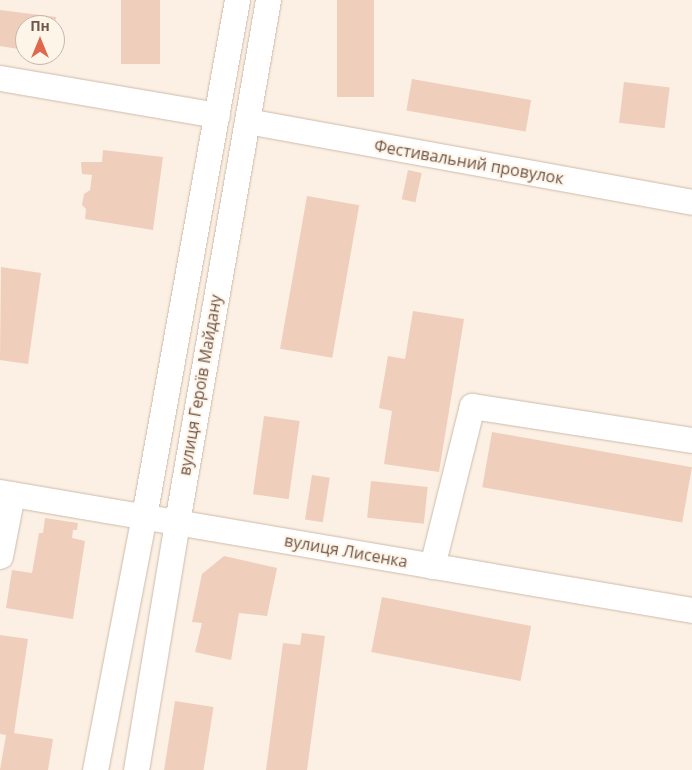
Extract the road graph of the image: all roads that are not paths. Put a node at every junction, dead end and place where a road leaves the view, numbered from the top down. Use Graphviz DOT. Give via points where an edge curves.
graph roads {
  1 [pos="237,0"];
  2 [pos="268,0"];
  3 [pos="0,78"];
  4 [pos="217,115"];
  5 [pos="247,121"];
  6 [pos="692,202"];
  7 [pos="692,440"];
  8 [pos="6,493"];
  9 [pos="144,516"];
  10 [pos="176,522"];
  11 [pos="0,556"];
  12 [pos="432,566"];
  13 [pos="692,610"];
  14 [pos="95,770"];
  15 [pos="136,770"];
  1 -- 4 [label="street, вулиця Героїв Майдану"];
  2 -- 5 [label="street, вулиця Героїв Майдану"];
  3 -- 4 [label="street"];
  4 -- 9 [label="street, вулиця Героїв Майдану"];
  5 -- 6 [label="street, Фестивальний провулок"];
  5 -- 10 [label="street, вулиця Героїв Майдану"];
  7 -- 12 [label="street" via="472,406"];
  8 -- 9 [label="street, вулиця Лисенка"];
  8 -- 11 [label="street"];
  9 -- 10 [label="street, вулиця Лисенка"];
  9 -- 14 [label="street, вулиця Героїв Майдану"];
  10 -- 12 [label="street, вулиця Лисенка"];
  10 -- 15 [label="street, вулиця Героїв Майдану"];
  12 -- 13 [label="street, вулиця Лисенка"];
}
